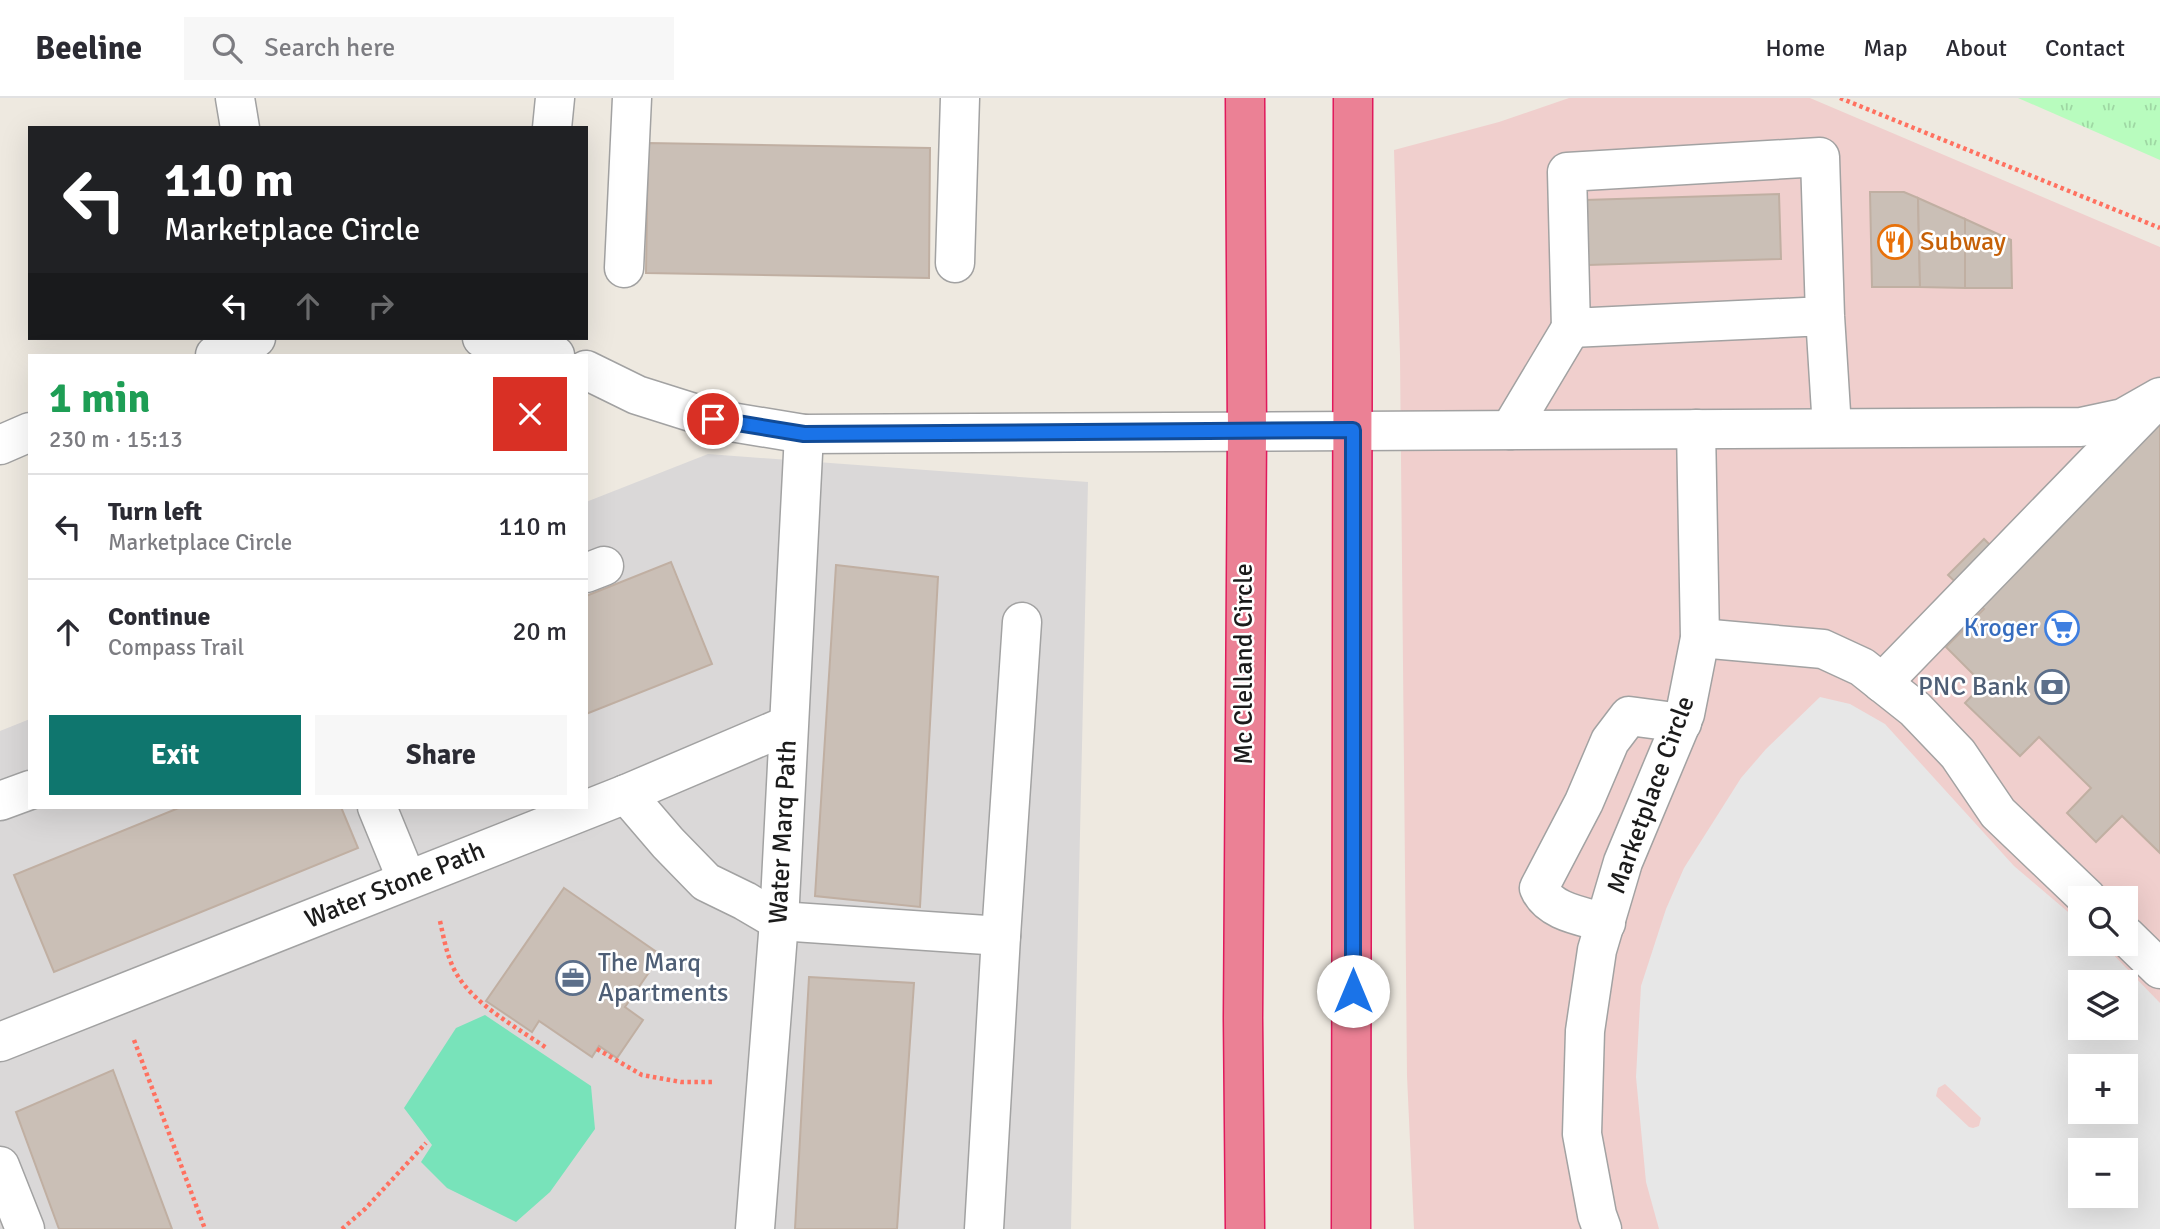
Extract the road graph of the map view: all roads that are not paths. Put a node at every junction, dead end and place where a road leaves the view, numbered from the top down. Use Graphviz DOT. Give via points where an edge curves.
graph roads {
  1 [pos="235,98"];
  2 [pos="555,98"];
  3 [pos="632,98"];
  4 [pos="960,98"];
  5 [pos="1245,98"];
  6 [pos="1353,98"];
  7 [pos="240,126"];
  8 [pos="552,126"];
  9 [pos="955,263"];
  10 [pos="624,268"];
  11 [pos="1825,316"];
  12 [pos="1571,328"];
  13 [pos="251,340"];
  14 [pos="496,340"];
  15 [pos="545,347"];
  16 [pos="217,354"];
  17 [pos="588,371"];
  18 [pos="2160,397"];
  19 [pos="1832,428"];
  20 [pos="1696,429"];
  21 [pos="1353,430"];
  22 [pos="1510,430"];
  23 [pos="1247,432"];
  24 [pos="28,433"];
  25 [pos="804,434"];
  26 [pos="0,445"];
  27 [pos="1022,622"];
  28 [pos="1700,638"];
  29 [pos="1882,683"];
  30 [pos="1682,723"];
  31 [pos="788,724"];
  32 [pos="28,791"];
  33 [pos="626,794"];
  34 [pos="0,802"];
  35 [pos="378,809"];
  36 [pos="588,809"];
  37 [pos="588,809"];
  38 [pos="407,880"];
  39 [pos="2074,886"];
  40 [pos="779,922"];
  41 [pos="1605,923"];
  42 [pos="1001,936"];
  43 [pos="2138,948"];
  44 [pos="2160,969"];
  45 [pos="0,1042"];
  46 [pos="0,1166"];
  47 [pos="25,1229"];
  48 [pos="755,1229"];
  49 [pos="984,1229"];
  50 [pos="1245,1229"];
  51 [pos="1351,1229"];
  52 [pos="1602,1229"];
  1 -- 7 [label="street"];
  2 -- 8 [label="street"];
  3 -- 10 [label="street"];
  4 -- 9 [label="street"];
  5 -- 23 [label="highway, Mc Clelland Circle"];
  6 -- 21 [label="highway"];
  11 -- 12 [label="street"];
  11 -- 12 [label="street" via="1820,157 1567,172"];
  11 -- 19 [label="street"];
  12 -- 22 [label="street"];
  13 -- 16 [label="street"];
  14 -- 15 [label="street"];
  17 -- 25 [label="street" via="637,395 713,419"];
  18 -- 19 [label="street" via="2123,418 2081,427"];
  18 -- 29 [label="street"];
  19 -- 20 [label="street"];
  20 -- 22 [label="street"];
  20 -- 28 [label="street, Marketplace Circle"];
  21 -- 22 [label="street"];
  21 -- 23 [label="street"];
  21 -- 51 [label="highway"];
  23 -- 25 [label="street"];
  23 -- 50 [label="highway, Mc Clelland Circle" via="1242,1018"];
  24 -- 26 [label="street"];
  25 -- 31 [label="street, Water Marq Path"];
  27 -- 42 [label="street"];
  28 -- 29 [label="street" via="1823,649 1862,667"];
  28 -- 30 [label="street, Marketplace Circle"];
  29 -- 39 [label="street" via="1915,709 1958,754 1998,813"];
  30 -- 41 [label="street, Marketplace Circle" via="1623,862"];
  30 -- 41 [label="street" via="1629,716 1610,741 1539,888 1544,898 1563,910"];
  31 -- 33 [label="street, Water Stone Path"];
  31 -- 40 [label="street, Water Marq Path"];
  32 -- 34 [label="street"];
  33 -- 36 [label="street, Water Stone Path"];
  33 -- 40 [label="street" via="706,883"];
  35 -- 38 [label="street"];
  37 -- 38 [label="street, Water Stone Path"];
  38 -- 45 [label="street, Water Stone Path"];
  40 -- 42 [label="street"];
  40 -- 48 [label="street, Water Marq Path"];
  41 -- 52 [label="street, Marketplace Circle" via="1586,1031 1581,1134"];
  42 -- 49 [label="street"];
  43 -- 44 [label="street"];
  46 -- 47 [label="street"];
}
